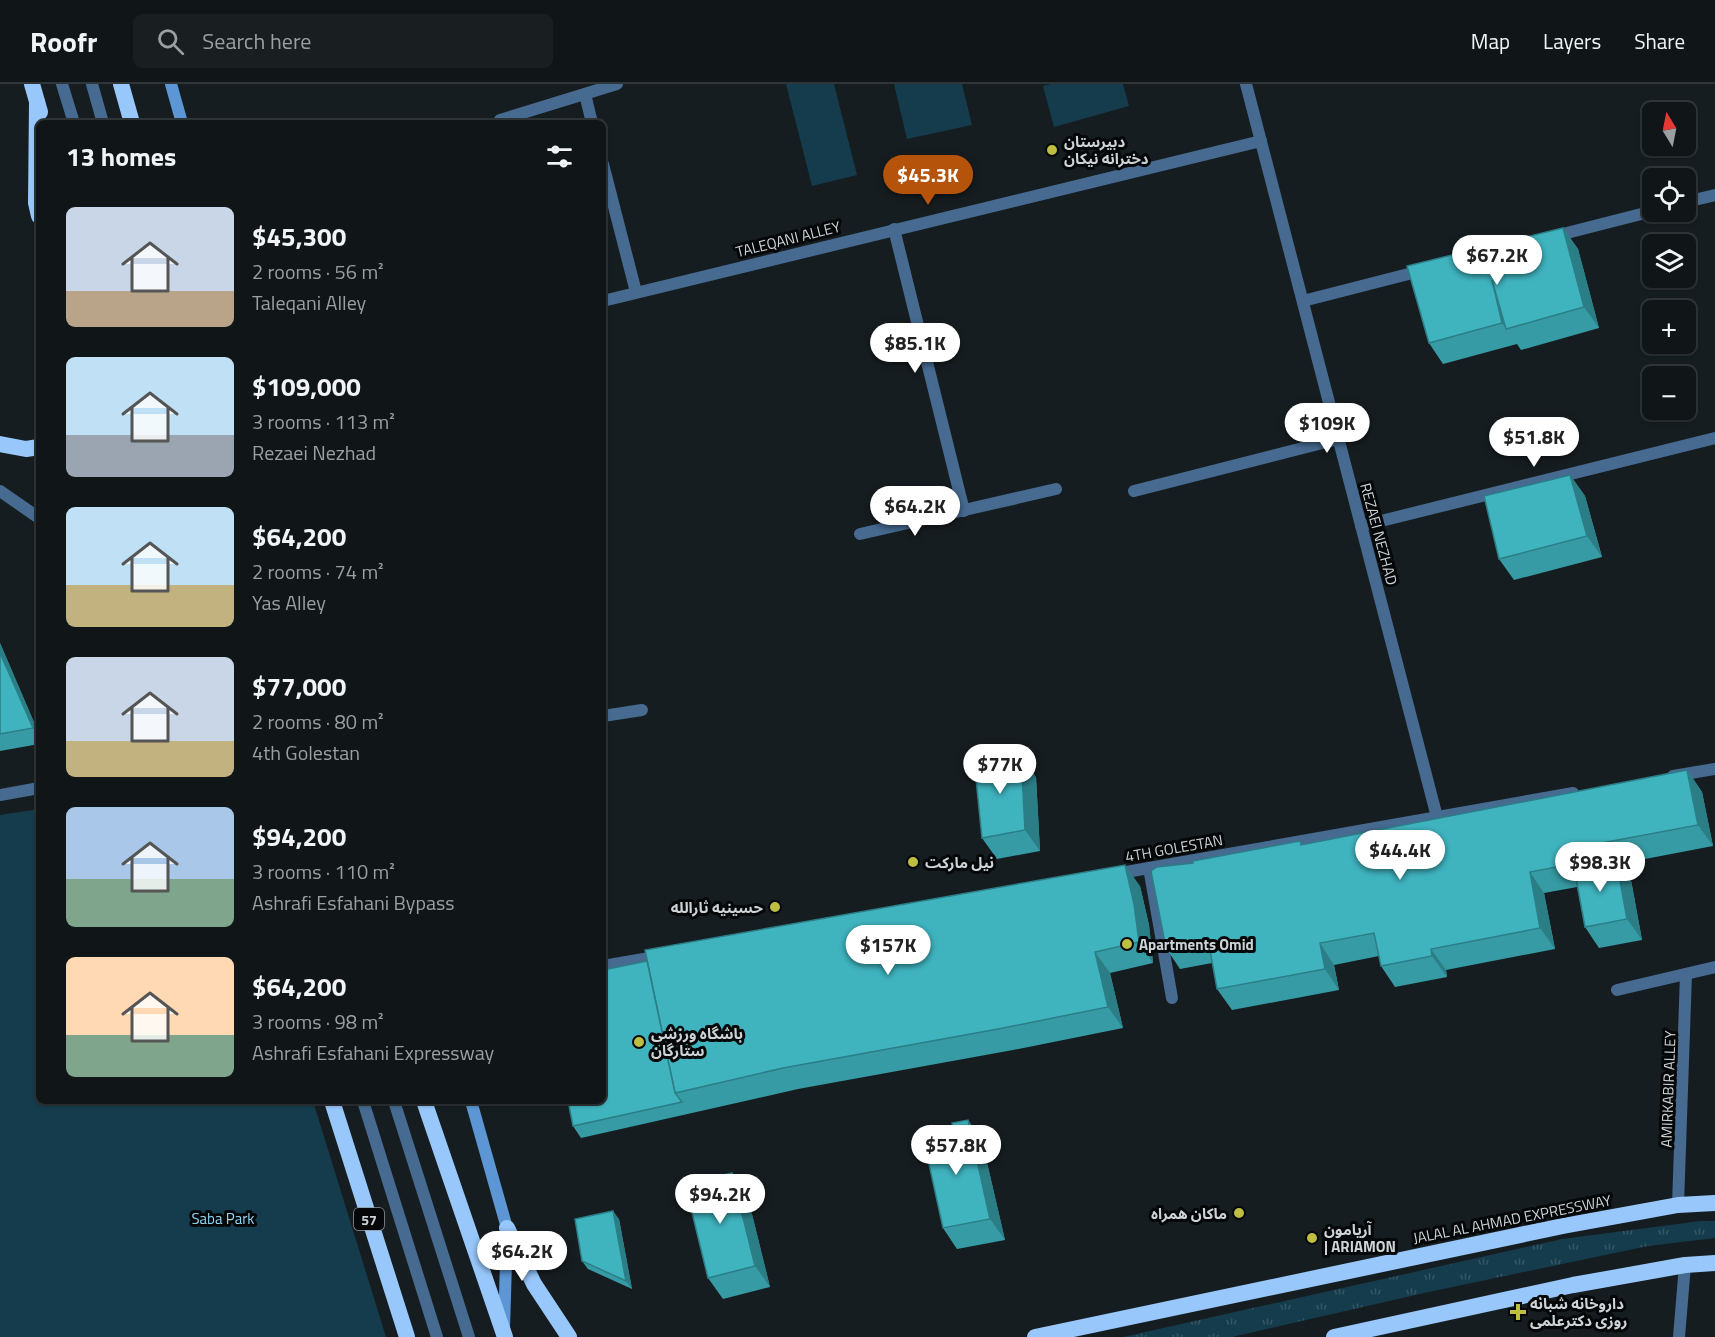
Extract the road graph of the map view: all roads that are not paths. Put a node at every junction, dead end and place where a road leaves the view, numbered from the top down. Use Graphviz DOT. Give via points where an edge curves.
graph roads {
  1 [pos="32,84"];
  2 [pos="62,84"];
  3 [pos="92,84"];
  4 [pos="121,84"];
  5 [pos="171,84"];
  6 [pos="617,84"];
  7 [pos="1246,84"];
  8 [pos="585,94"];
  9 [pos="37,102"];
  10 [pos="37,120"];
  11 [pos="42,120"];
  12 [pos="73,120"];
  13 [pos="102,120"];
  14 [pos="131,120"];
  15 [pos="181,120"];
  16 [pos="501,120"];
  17 [pos="591,120"];
  18 [pos="1261,141"];
  19 [pos="606,176"];
  20 [pos="1715,195"];
  21 [pos="1696,200"];
  22 [pos="1642,214"];
  23 [pos="894,229"];
  24 [pos="1540,240"];
  25 [pos="1438,266"];
  26 [pos="636,292"];
  27 [pos="606,300"];
  28 [pos="1303,301"];
  29 [pos="1715,438"];
  30 [pos="1338,439"];
  31 [pos="0,444"];
  32 [pos="36,447"];
  33 [pos="1056,489"];
  34 [pos="0,491"];
  35 [pos="1134,491"];
  36 [pos="964,511"];
  37 [pos="36,516"];
  38 [pos="1361,526"];
  39 [pos="860,534"];
  40 [pos="642,710"];
  41 [pos="606,716"];
  42 [pos="1715,769"];
  43 [pos="1657,778"];
  44 [pos="36,789"];
  45 [pos="1587,790"];
  46 [pos="0,795"];
  47 [pos="1437,816"];
  48 [pos="1149,868"];
  49 [pos="1102,877"];
  50 [pos="673,954"];
  51 [pos="606,965"];
  52 [pos="1715,967"];
  53 [pos="1686,974"];
  54 [pos="1617,990"];
  55 [pos="1172,998"];
  56 [pos="333,1104"];
  57 [pos="364,1104"];
  58 [pos="395,1104"];
  59 [pos="424,1104"];
  60 [pos="472,1104"];
  61 [pos="1715,1203"];
  62 [pos="1678,1205"];
  63 [pos="507,1228"];
  64 [pos="1715,1263"];
  65 [pos="1685,1265"];
  66 [pos="504,1336"];
  67 [pos="407,1337"];
  68 [pos="437,1337"];
  69 [pos="469,1337"];
  70 [pos="569,1337"];
  71 [pos="1035,1337"];
  72 [pos="1334,1337"];
  73 [pos="1679,1337"];
  1 -- 9 [label="highway"];
  2 -- 12 [label="street"];
  3 -- 13 [label="street"];
  4 -- 14 [label="highway"];
  5 -- 15 [label="main road"];
  6 -- 8 [label="street"];
  7 -- 18 [label="street, REZAEI NEZHAD"];
  8 -- 16 [label="street"];
  8 -- 17 [label="street"];
  9 -- 10 [label="highway"];
  9 -- 11 [label="highway"];
  18 -- 23 [label="street, TALEQANI ALLEY"];
  18 -- 28 [label="street, REZAEI NEZHAD"];
  19 -- 26 [label="street"];
  20 -- 21 [label="street"];
  22 -- 24 [label="street"];
  23 -- 26 [label="street, TALEQANI ALLEY"];
  23 -- 36 [label="street"];
  25 -- 28 [label="street"];
  26 -- 27 [label="street, TALEQANI ALLEY"];
  28 -- 30 [label="street, REZAEI NEZHAD"];
  29 -- 38 [label="street"];
  30 -- 35 [label="street"];
  30 -- 38 [label="street, REZAEI NEZHAD"];
  31 -- 32 [label="highway"];
  33 -- 36 [label="street"];
  34 -- 37 [label="street"];
  36 -- 39 [label="street"];
  38 -- 47 [label="street, REZAEI NEZHAD"];
  40 -- 41 [label="street"];
  42 -- 43 [label="street"];
  44 -- 46 [label="street"];
  45 -- 47 [label="street, 4TH GOLESTAN"];
  47 -- 48 [label="street, 4TH GOLESTAN"];
  48 -- 49 [label="street, 4TH GOLESTAN"];
  48 -- 55 [label="street"];
  50 -- 51 [label="street"];
  52 -- 53 [label="street"];
  53 -- 54 [label="street"];
  53 -- 62 [label="street, AMIRKABIR ALLEY"];
  56 -- 67 [label="highway, 57"];
  57 -- 68 [label="street"];
  58 -- 69 [label="street"];
  59 -- 66 [label="highway"];
  60 -- 63 [label="main road"];
  61 -- 62 [label="highway, JALAL AL AHMAD EXPRESSWAY"];
  62 -- 71 [label="highway, JALAL AL AHMAD EXPRESSWAY"];
  63 -- 66 [label="main road"];
  63 -- 70 [label="highway" via="534,1284"];
  64 -- 65 [label="highway"];
  65 -- 72 [label="highway"];
  65 -- 73 [label="street"];
}
